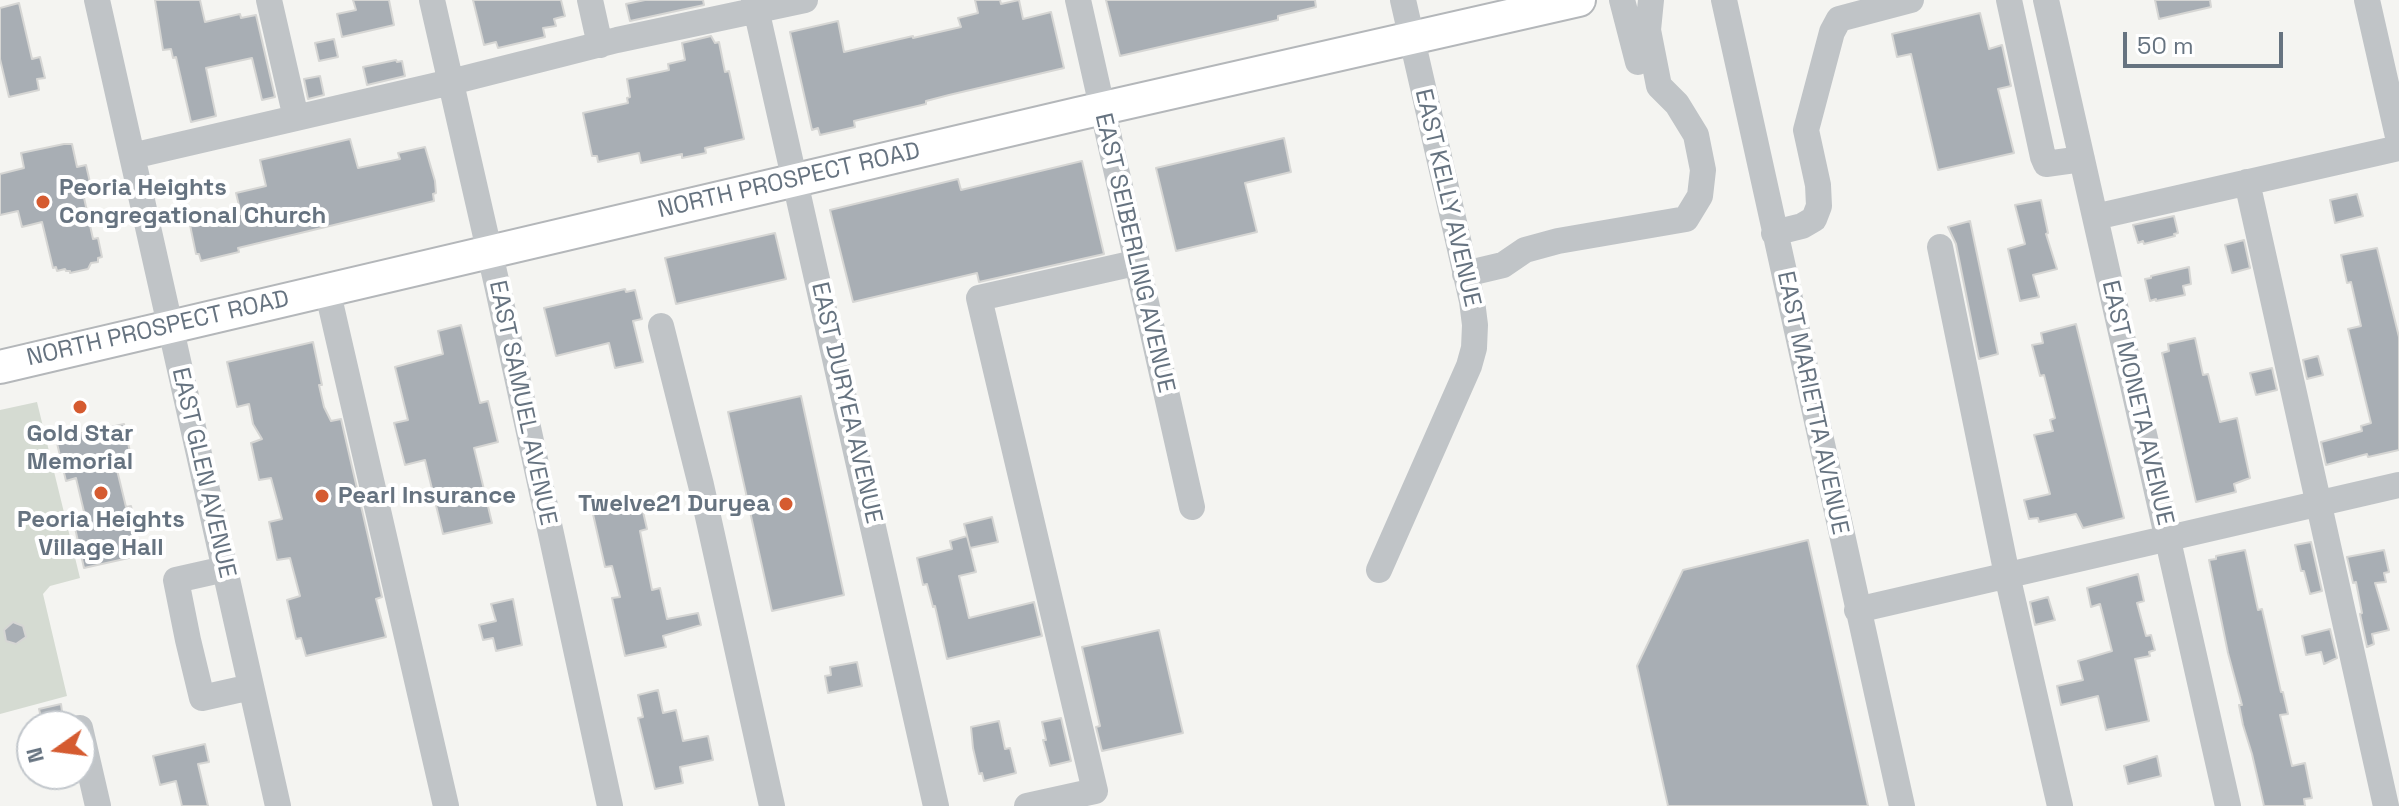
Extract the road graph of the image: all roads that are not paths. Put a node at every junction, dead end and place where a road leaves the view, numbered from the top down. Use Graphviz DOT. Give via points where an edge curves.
graph roads {
  1 [pos="97,0"];
  2 [pos="269,0"];
  3 [pos="432,0"];
  4 [pos="590,0"];
  5 [pos="805,0"];
  6 [pos="1078,0"];
  7 [pos="1403,0"];
  8 [pos="1579,0"];
  9 [pos="1622,0"];
  10 [pos="1651,0"];
  11 [pos="1724,0"];
  12 [pos="1911,0"];
  13 [pos="2009,0"];
  14 [pos="2046,0"];
  15 [pos="2367,0"];
  16 [pos="756,6"];
  17 [pos="1848,8"];
  18 [pos="1411,38"];
  19 [pos="600,45"];
  20 [pos="451,82"];
  21 [pos="1652,87"];
  22 [pos="1102,108"];
  23 [pos="296,118"];
  24 [pos="2399,141"];
  25 [pos="2399,148"];
  26 [pos="132,156"];
  27 [pos="2082,159"];
  28 [pos="795,180"];
  29 [pos="2247,182"];
  30 [pos="2095,217"];
  31 [pos="1774,233"];
  32 [pos="1940,247"];
  33 [pos="489,251"];
  34 [pos="1135,263"];
  35 [pos="1465,274"];
  36 [pos="327,289"];
  37 [pos="170,326"];
  38 [pos="661,326"];
  39 [pos="0,367"];
  40 [pos="2399,485"];
  41 [pos="2319,504"];
  42 [pos="1192,507"];
  43 [pos="2169,538"];
  44 [pos="225,569"];
  45 [pos="1379,570"];
  46 [pos="2007,575"];
  47 [pos="1857,610"];
  48 [pos="251,687"];
  49 [pos="278,806"];
  50 [pos="446,806"];
  51 [pos="610,806"];
  52 [pos="772,806"];
  53 [pos="936,806"];
  54 [pos="1027,806"];
  55 [pos="1902,806"];
  56 [pos="2060,806"];
  57 [pos="2228,806"];
  58 [pos="2386,806"];
  1 -- 26 [label="street, EAST GLEN AVENUE"];
  2 -- 23 [label="street"];
  3 -- 20 [label="street, EAST SAMUEL AVENUE"];
  4 -- 19 [label="street"];
  5 -- 16 [label="street"];
  6 -- 22 [label="street, EAST SEIBERLING AVENUE"];
  7 -- 18 [label="street, EAST KELLY AVENUE"];
  8 -- 18 [label="main road, NORTH PROSPECT ROAD"];
  9 -- 21 [label="street"];
  10 -- 21 [label="street"];
  11 -- 31 [label="street, EAST MARIETTA AVENUE"];
  12 -- 17 [label="street"];
  13 -- 27 [label="street" via="2046,164"];
  14 -- 27 [label="street, EAST MONETA AVENUE"];
  15 -- 24 [label="street"];
  16 -- 19 [label="street"];
  16 -- 28 [label="street, EAST DURYEA AVENUE"];
  17 -- 31 [label="street" via="1832,32 1806,130 1819,206 1814,219"];
  18 -- 22 [label="main road, NORTH PROSPECT ROAD"];
  18 -- 35 [label="street, EAST KELLY AVENUE"];
  19 -- 20 [label="street"];
  20 -- 23 [label="street"];
  20 -- 33 [label="street, EAST SAMUEL AVENUE"];
  21 -- 35 [label="street" via="1677,104 1696,135 1703,170 1700,196 1686,219 1558,241 1525,250 1503,265"];
  22 -- 28 [label="main road, NORTH PROSPECT ROAD"];
  22 -- 34 [label="street, EAST SEIBERLING AVENUE"];
  23 -- 26 [label="street"];
  25 -- 29 [label="street"];
  26 -- 37 [label="street, EAST GLEN AVENUE"];
  27 -- 30 [label="street, EAST MONETA AVENUE"];
  28 -- 33 [label="main road, NORTH PROSPECT ROAD"];
  28 -- 53 [label="street, EAST DURYEA AVENUE"];
  29 -- 30 [label="street"];
  29 -- 41 [label="street"];
  30 -- 43 [label="street, EAST MONETA AVENUE"];
  31 -- 47 [label="street, EAST MARIETTA AVENUE"];
  32 -- 46 [label="street"];
  33 -- 36 [label="main road, NORTH PROSPECT ROAD"];
  33 -- 51 [label="street, EAST SAMUEL AVENUE"];
  34 -- 42 [label="street, EAST SEIBERLING AVENUE"];
  34 -- 54 [label="street" via="979,298 1095,791"];
  35 -- 45 [label="street, EAST KELLY AVENUE" via="1475,325 1469,366"];
  36 -- 37 [label="main road, NORTH PROSPECT ROAD"];
  36 -- 50 [label="street"];
  37 -- 39 [label="main road, NORTH PROSPECT ROAD"];
  37 -- 44 [label="street, EAST GLEN AVENUE"];
  38 -- 52 [label="street"];
  40 -- 41 [label="street"];
  41 -- 43 [label="street"];
  41 -- 58 [label="street"];
  43 -- 46 [label="street"];
  43 -- 57 [label="street, EAST MONETA AVENUE"];
  44 -- 48 [label="street, EAST GLEN AVENUE"];
  44 -- 48 [label="street" via="176,580 192,654 202,698"];
  46 -- 47 [label="street"];
  46 -- 56 [label="street"];
  47 -- 55 [label="street, EAST MARIETTA AVENUE"];
  48 -- 49 [label="street, EAST GLEN AVENUE"];
}
